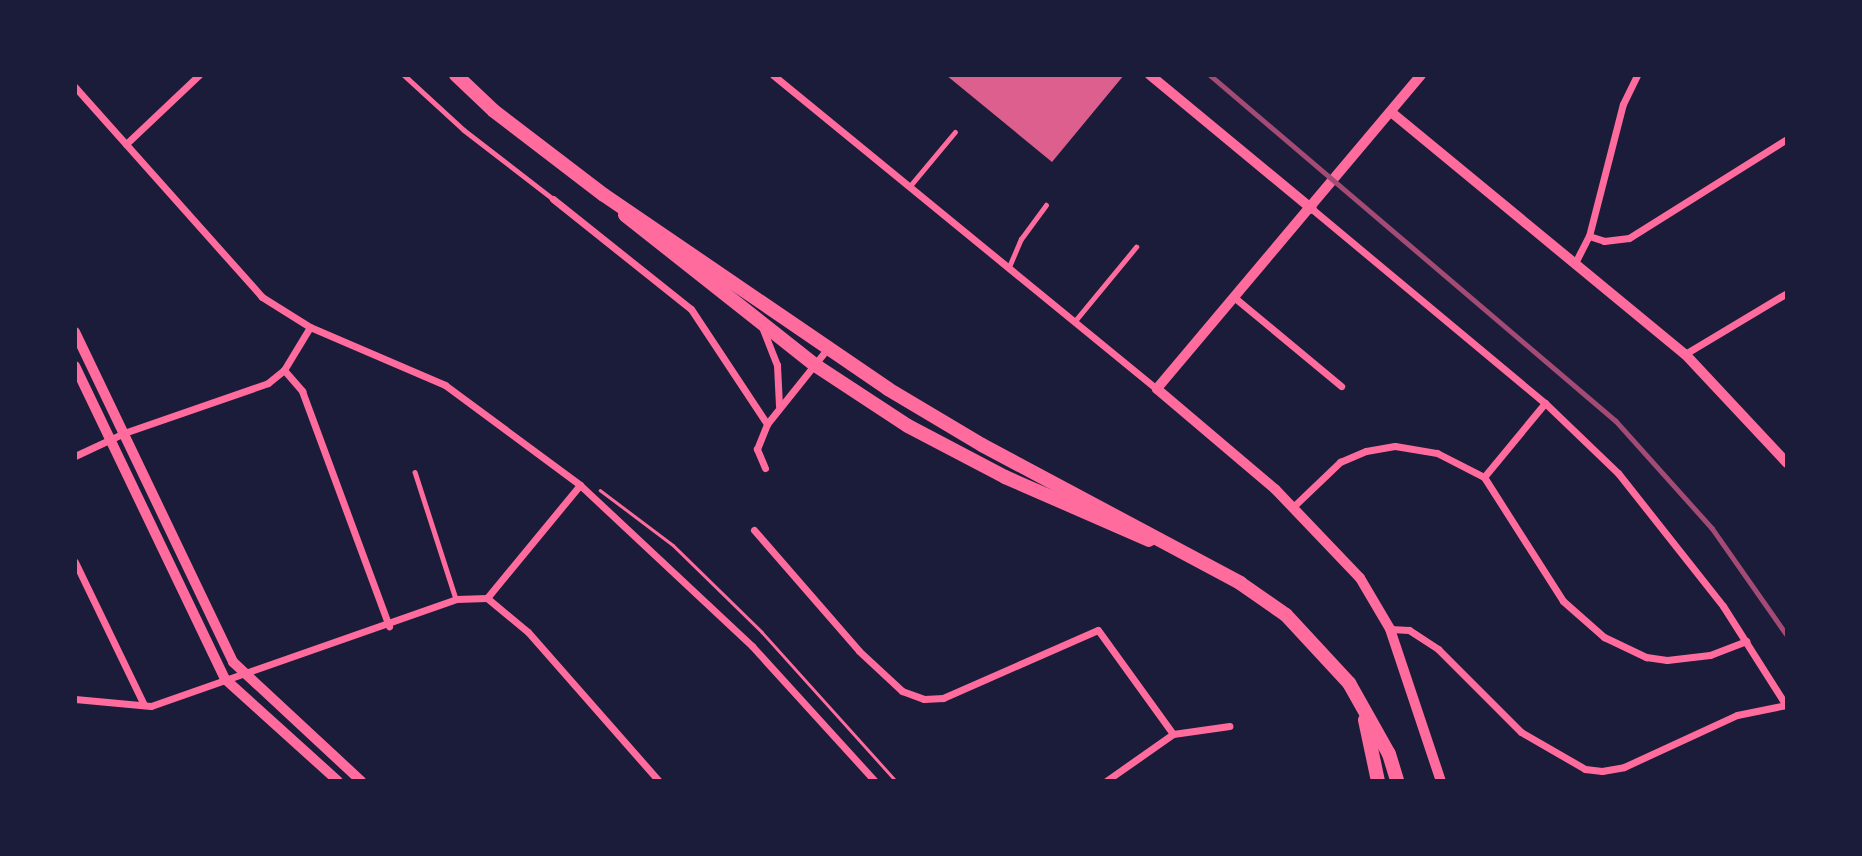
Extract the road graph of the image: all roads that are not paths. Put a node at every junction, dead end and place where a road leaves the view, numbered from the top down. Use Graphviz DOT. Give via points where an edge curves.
graph roads {
  1 [pos="199,75"];
  2 [pos="404,75"];
  3 [pos="456,75"];
  4 [pos="773,75"];
  5 [pos="1150,75"];
  6 [pos="1421,75"];
  7 [pos="1637,75"];
  8 [pos="75,87"];
  9 [pos="1391,112"];
  10 [pos="955,132"];
  11 [pos="1787,139"];
  12 [pos="126,144"];
  13 [pos="910,186"];
  14 [pos="604,195"];
  15 [pos="553,199"];
  16 [pos="1046,205"];
  17 [pos="1312,209"];
  18 [pos="1589,236"];
  19 [pos="1136,247"];
  20 [pos="1575,263"];
  21 [pos="1009,267"];
  22 [pos="1787,293"];
  23 [pos="1235,298"];
  24 [pos="759,320"];
  25 [pos="1075,321"];
  26 [pos="310,327"];
  27 [pos="75,332"];
  28 [pos="827,349"];
  29 [pos="1685,354"];
  30 [pos="815,365"];
  31 [pos="75,366"];
  32 [pos="284,370"];
  33 [pos="1341,386"];
  34 [pos="1157,389"];
  35 [pos="1545,404"];
  36 [pos="779,406"];
  37 [pos="767,424"];
  38 [pos="124,433"];
  39 [pos="110,440"];
  40 [pos="75,456"];
  41 [pos="1787,463"];
  42 [pos="765,468"];
  43 [pos="415,472"];
  44 [pos="1484,477"];
  45 [pos="580,485"];
  46 [pos="1294,506"];
  47 [pos="754,530"];
  48 [pos="1176,549"];
  49 [pos="75,562"];
  50 [pos="456,598"];
  51 [pos="487,598"];
  52 [pos="389,626"];
  53 [pos="1390,629"];
  54 [pos="1746,641"];
  55 [pos="242,674"];
  56 [pos="225,679"];
  57 [pos="75,699"];
  58 [pos="144,705"];
  59 [pos="1362,705"];
  60 [pos="1786,706"];
  61 [pos="1229,726"];
  62 [pos="1173,734"];
  63 [pos="338,781"];
  64 [pos="361,781"];
  65 [pos="659,781"];
  66 [pos="875,781"];
  67 [pos="1106,781"];
  68 [pos="1378,781"];
  69 [pos="1397,781"];
  70 [pos="1441,781"];
  1 -- 12 [label="street"];
  2 -- 15 [label="lane" via="464,130"];
  3 -- 14 [label="main road" via="494,111"];
  4 -- 13 [label="street"];
  5 -- 17 [label="street"];
  6 -- 9 [label="street"];
  7 -- 18 [label="street" via="1623,104"];
  8 -- 12 [label="street"];
  9 -- 17 [label="street"];
  9 -- 20 [label="street"];
  10 -- 13 [label="lane"];
  11 -- 18 [label="street" via="1629,238 1604,242"];
  12 -- 26 [label="street" via="262,297"];
  13 -- 21 [label="street"];
  14 -- 24 [label="main road" via="639,229"];
  14 -- 28 [label="main road"];
  15 -- 37 [label="street" via="691,309"];
  16 -- 21 [label="lane" via="1021,239"];
  17 -- 23 [label="street"];
  17 -- 35 [label="street"];
  18 -- 20 [label="street"];
  19 -- 25 [label="lane"];
  20 -- 29 [label="street"];
  21 -- 25 [label="street"];
  22 -- 29 [label="street"];
  23 -- 33 [label="street"];
  23 -- 34 [label="street"];
  24 -- 30 [label="main road"];
  24 -- 36 [label="street" via="777,365"];
  25 -- 34 [label="street"];
  26 -- 32 [label="street"];
  26 -- 45 [label="street" via="445,385"];
  27 -- 38 [label="street"];
  28 -- 30 [label="street"];
  28 -- 48 [label="main road" via="923,412"];
  29 -- 41 [label="street"];
  30 -- 36 [label="street"];
  30 -- 48 [label="main road" via="954,452 1127,533"];
  31 -- 39 [label="street"];
  32 -- 38 [label="street" via="268,383"];
  32 -- 52 [label="street" via="302,391"];
  34 -- 46 [label="street"];
  35 -- 44 [label="street"];
  35 -- 54 [label="street" via="1618,473 1664,527"];
  36 -- 37 [label="street"];
  37 -- 42 [label="street" via="757,449"];
  38 -- 39 [label="street"];
  38 -- 55 [label="street"];
  39 -- 40 [label="street"];
  39 -- 56 [label="street"];
  43 -- 50 [label="lane"];
  44 -- 46 [label="street" via="1437,453 1385,447 1340,462"];
  44 -- 54 [label="street" via="1563,601 1604,637 1646,657 1667,660 1700,658"];
  45 -- 51 [label="street"];
  45 -- 66 [label="street" via="752,646"];
  46 -- 53 [label="street" via="1360,578"];
  47 -- 62 [label="street" via="859,651 902,691 924,699 943,698 1098,630"];
  48 -- 59 [label="main road" via="1286,615 1337,665"];
  49 -- 58 [label="street"];
  50 -- 51 [label="street"];
  50 -- 52 [label="street"];
  51 -- 65 [label="street" via="527,632"];
  52 -- 55 [label="street"];
  53 -- 60 [label="street" via="1409,630 1438,649 1521,732 1585,769 1624,767 1737,715"];
  53 -- 70 [label="street"];
  54 -- 60 [label="street"];
  55 -- 56 [label="street"];
  55 -- 64 [label="street"];
  56 -- 58 [label="street" via="167,702"];
  56 -- 63 [label="street"];
  57 -- 58 [label="street"];
  59 -- 68 [label="main road"];
  59 -- 69 [label="main road" via="1389,754"];
  61 -- 62 [label="street"];
  62 -- 67 [label="street"];
}
